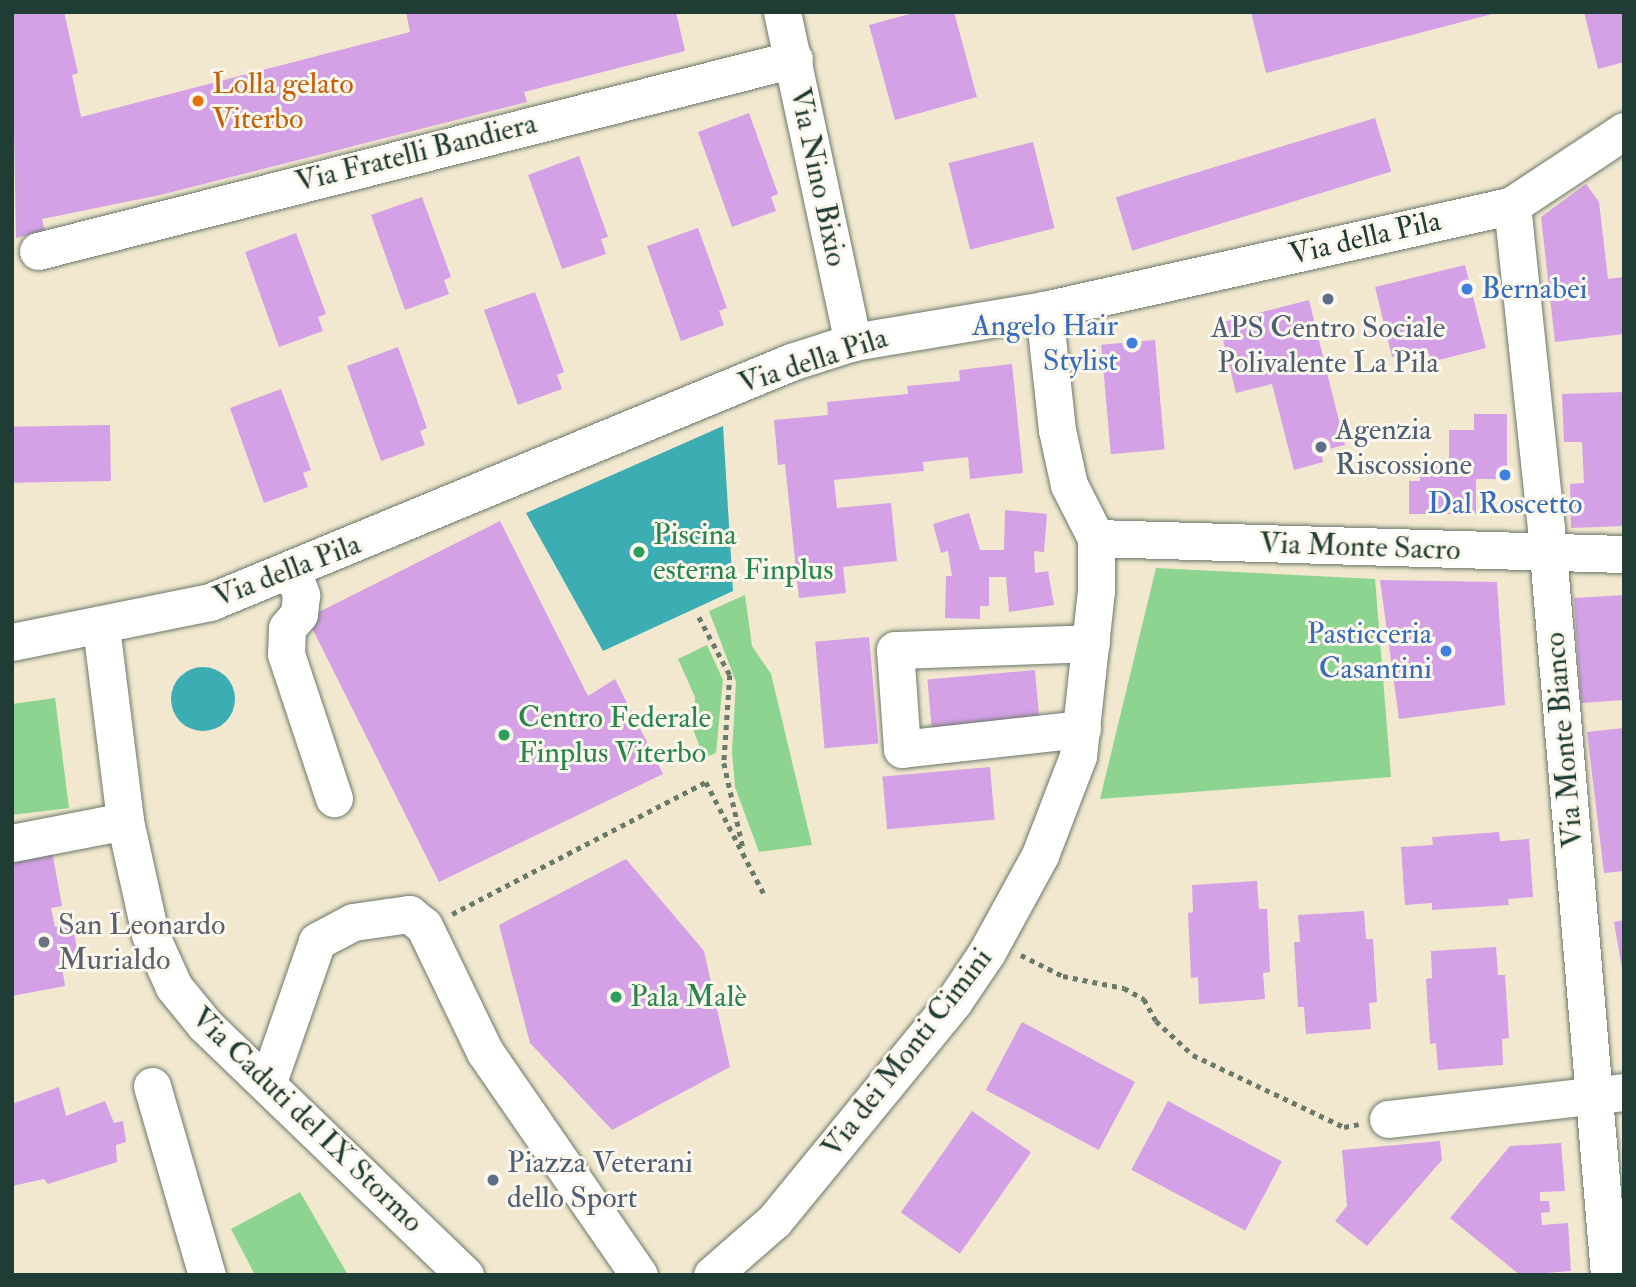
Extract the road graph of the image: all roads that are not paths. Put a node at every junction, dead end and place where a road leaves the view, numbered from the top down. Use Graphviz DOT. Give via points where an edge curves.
graph roads {
  1 [pos="782,12"];
  2 [pos="794,60"];
  3 [pos="1624,131"];
  4 [pos="1512,205"];
  5 [pos="38,251"];
  6 [pos="1044,310"];
  7 [pos="853,342"];
  8 [pos="1096,538"];
  9 [pos="1547,554"];
  10 [pos="1624,554"];
  11 [pos="292,571"];
  12 [pos="101,627"];
  13 [pos="12,642"];
  14 [pos="1091,643"];
  15 [pos="1082,729"];
  16 [pos="334,798"];
  17 [pos="125,821"];
  18 [pos="12,843"];
  19 [pos="268,1082"];
  20 [pos="152,1086"];
  21 [pos="1609,1094"];
  22 [pos="1388,1119"];
  23 [pos="207,1275"];
  24 [pos="464,1275"];
  25 [pos="639,1275"];
  26 [pos="712,1275"];
  27 [pos="1609,1275"];
  1 -- 2 [label="street, Via Nino Bixio"];
  2 -- 5 [label="street, Via Fratelli Bandiera"];
  2 -- 7 [label="street, Via Nino Bixio"];
  3 -- 4 [label="street, Via della Pila"];
  4 -- 6 [label="street, Via della Pila"];
  4 -- 9 [label="street, Via Monte Bianco"];
  6 -- 7 [label="street, Via della Pila"];
  6 -- 8 [label="street, Via dei Monti Cimini" via="1059,441 1069,485"];
  7 -- 11 [label="street, Via della Pila" via="791,362"];
  8 -- 9 [label="street, Via Monte Sacro"];
  8 -- 14 [label="street, Via dei Monti Cimini"];
  9 -- 10 [label="street, Via Monte Sacro"];
  9 -- 21 [label="street, Via Monte Bianco"];
  11 -- 12 [label="street, Via della Pila" via="210,602"];
  11 -- 16 [label="street" via="301,595 299,614 287,628 286,654"];
  12 -- 13 [label="street, Via della Pila"];
  12 -- 17 [label="street, Via Caduti del IX Stormo"];
  14 -- 15 [label="street, Via dei Monti Cimini"];
  14 -- 15 [label="street" via="895,650 902,749"];
  15 -- 26 [label="street, Via dei Monti Cimini" via="1078,756 1040,855 993,941 924,1040 774,1221"];
  17 -- 18 [label="street"];
  17 -- 19 [label="street, Via Caduti del IX Stormo" via="150,934 174,987 205,1025"];
  19 -- 24 [label="street, Via Caduti del IX Stormo"];
  19 -- 25 [label="street" via="317,941 353,922 408,914 424,926 485,1052"];
  20 -- 23 [label="street"];
  21 -- 22 [label="street"];
  21 -- 27 [label="street, Via Monte Bianco"];
}
